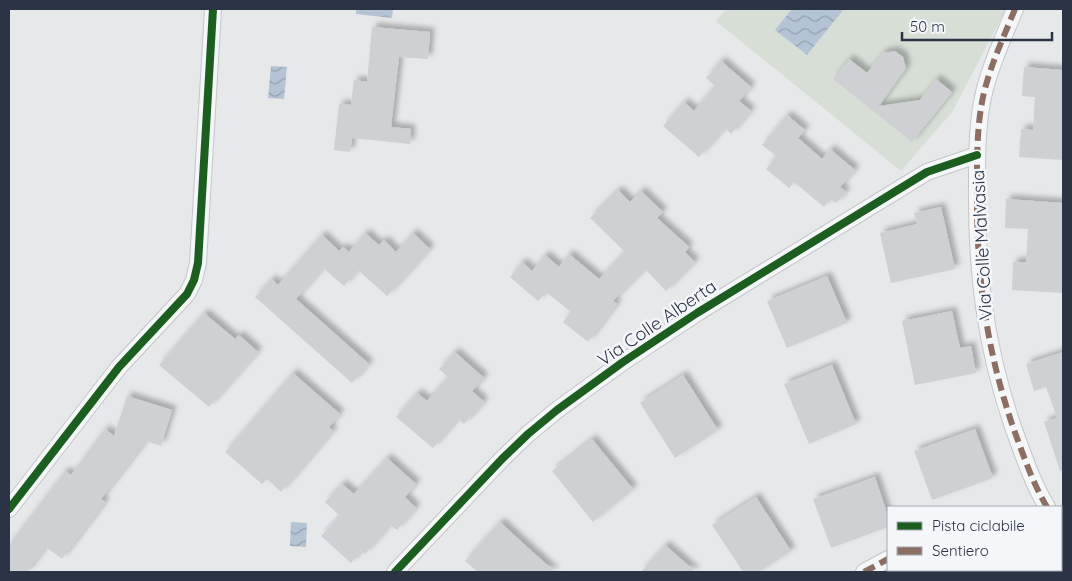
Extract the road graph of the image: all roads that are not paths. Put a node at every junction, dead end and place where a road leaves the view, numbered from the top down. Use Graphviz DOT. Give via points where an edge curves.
graph roads {
  1 [pos="213,9"];
  2 [pos="1015,9"];
  3 [pos="977,155"];
  4 [pos="1047,506"];
  5 [pos="9,508"];
  6 [pos="887,560"];
  7 [pos="395,572"];
  8 [pos="864,572"];
  1 -- 5 [label="street" via="198,263 194,280 187,294 119,367"];
  2 -- 3 [label="street, Via Colle Malvasia" via="982,102"];
  3 -- 4 [label="street, Via Colle Malvasia" via="978,250 987,333 1018,442"];
  3 -- 7 [label="street, Via Colle Alberta" via="927,172 697,313 557,410 522,440"];
  6 -- 8 [label="street"];
}
